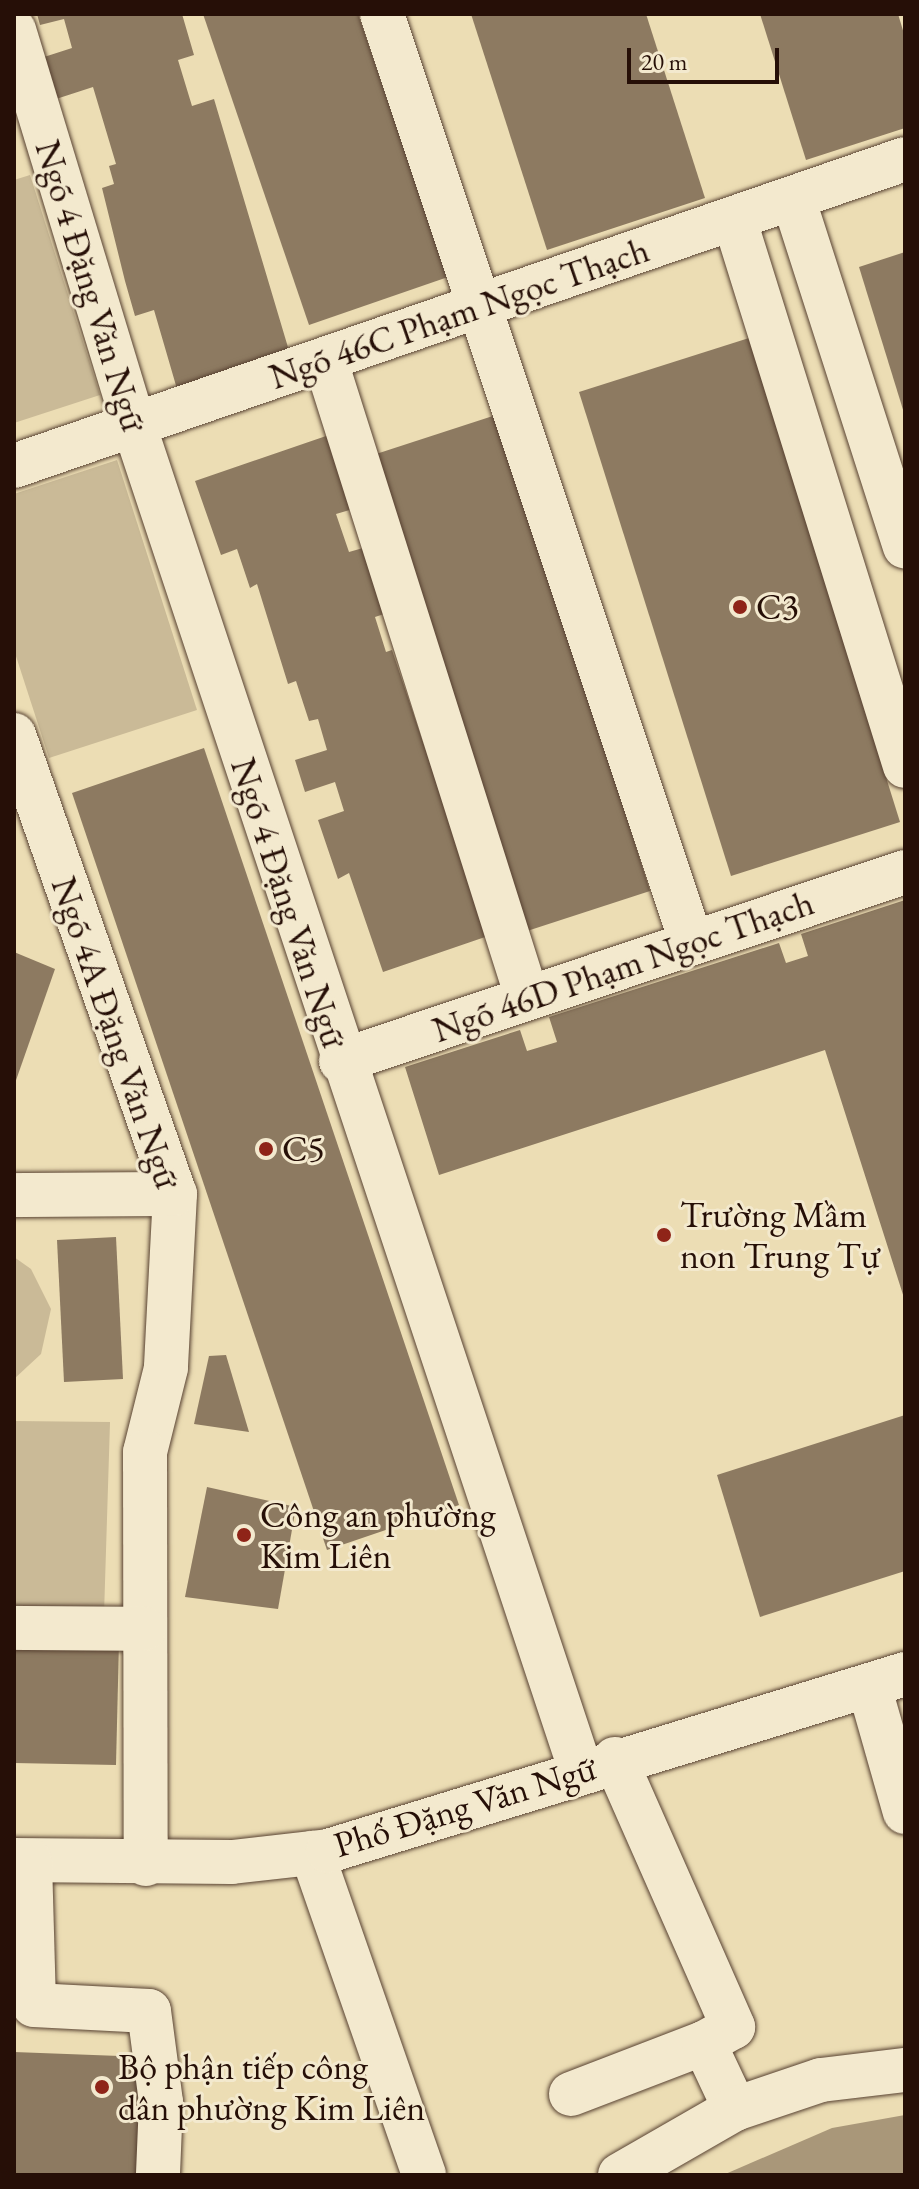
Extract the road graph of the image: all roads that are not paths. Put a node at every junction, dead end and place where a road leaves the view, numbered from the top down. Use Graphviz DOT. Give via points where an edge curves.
graph roads {
  1 [pos="382,14"];
  2 [pos="14,30"];
  3 [pos="905,159"];
  4 [pos="793,198"];
  5 [pos="734,218"];
  6 [pos="482,304"];
  7 [pos="325,359"];
  8 [pos="134,425"];
  9 [pos="14,466"];
  10 [pos="905,546"];
  11 [pos="14,735"];
  12 [pos="905,766"];
  13 [pos="905,872"];
  14 [pos="691,941"];
  15 [pos="527,997"];
  16 [pos="341,1061"];
  17 [pos="175,1194"];
  18 [pos="14,1195"];
  19 [pos="14,1628"];
  20 [pos="144,1629"];
  21 [pos="887,1680"];
  22 [pos="598,1765"];
  23 [pos="905,1812"];
  24 [pos="312,1853"];
  25 [pos="22,1860"];
  26 [pos="146,1864"];
  27 [pos="704,2043"];
  28 [pos="905,2070"];
  29 [pos="571,2094"];
  30 [pos="735,2109"];
  31 [pos="158,2175"];
  32 [pos="424,2175"];
  33 [pos="620,2175"];
  1 -- 6 [label="street"];
  2 -- 8 [label="street, Ngõ 4 Đặng Văn Ngữ"];
  3 -- 4 [label="street, Ngõ 46C Phạm Ngọc Thạch"];
  4 -- 5 [label="street, Ngõ 46C Phạm Ngọc Thạch"];
  4 -- 10 [label="street"];
  5 -- 6 [label="street, Ngõ 46C Phạm Ngọc Thạch"];
  5 -- 12 [label="street"];
  6 -- 7 [label="street, Ngõ 46C Phạm Ngọc Thạch"];
  6 -- 14 [label="street"];
  7 -- 8 [label="street, Ngõ 46C Phạm Ngọc Thạch"];
  7 -- 15 [label="street"];
  8 -- 9 [label="street, Ngõ 46C Phạm Ngọc Thạch"];
  8 -- 16 [label="street, Ngõ 4 Đặng Văn Ngữ"];
  11 -- 17 [label="street, Ngõ 4A Đặng Văn Ngữ"];
  13 -- 14 [label="street, Ngõ 46D Phạm Ngọc Thạch"];
  14 -- 15 [label="street, Ngõ 46D Phạm Ngọc Thạch"];
  15 -- 16 [label="street, Ngõ 46D Phạm Ngọc Thạch"];
  16 -- 22 [label="street, Ngõ 4 Đặng Văn Ngữ"];
  17 -- 18 [label="street"];
  17 -- 20 [label="street, Ngõ 4A Đặng Văn Ngữ" via="166,1368 145,1452"];
  19 -- 20 [label="street"];
  20 -- 26 [label="street, Ngõ 4A Đặng Văn Ngữ"];
  21 -- 22 [label="street, Phố Đặng Văn Ngữ"];
  21 -- 23 [label="street"];
  22 -- 24 [label="street, Phố Đặng Văn Ngữ"];
  22 -- 27 [label="street, Ngõ 4 Đặng Văn Ngữ" via="733,2027"];
  24 -- 26 [label="street, Phố Đặng Văn Ngữ"];
  24 -- 32 [label="street"];
  25 -- 26 [label="street, Phố Đặng Văn Ngữ"];
  25 -- 31 [label="street" via="34,2005 149,2011 161,2102"];
  27 -- 29 [label="street"];
  27 -- 30 [label="street"];
  28 -- 30 [label="street" via="821,2080"];
  30 -- 33 [label="street"];
}
